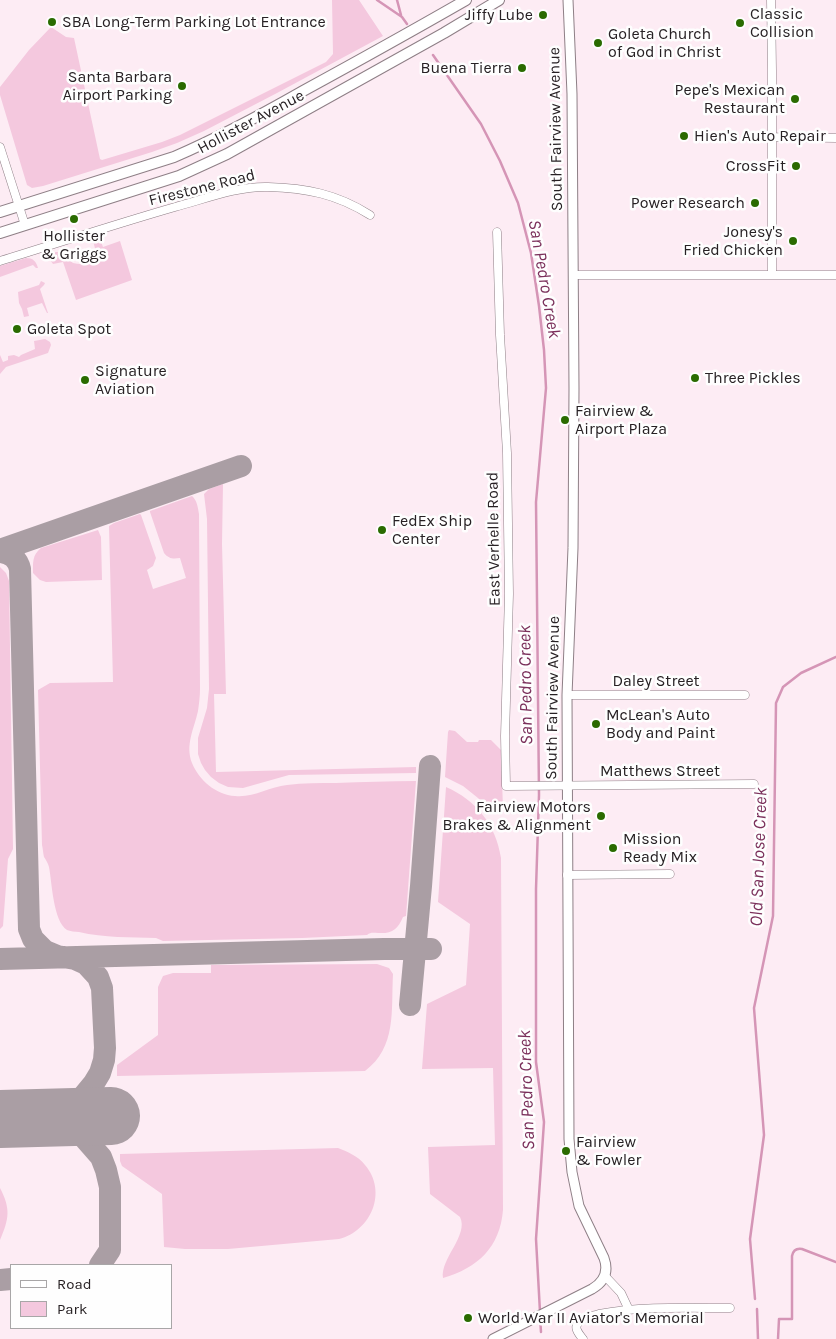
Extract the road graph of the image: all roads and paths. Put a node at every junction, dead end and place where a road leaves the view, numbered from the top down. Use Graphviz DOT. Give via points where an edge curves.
graph roads {
  1 [pos="466,0"];
  2 [pos="499,0"];
  3 [pos="568,0"];
  4 [pos="771,0"];
  5 [pos="771,137"];
  6 [pos="836,138"];
  7 [pos="0,147"];
  8 [pos="20,206"];
  9 [pos="0,212"];
  10 [pos="370,215"];
  11 [pos="25,226"];
  12 [pos="497,232"];
  13 [pos="0,233"];
  14 [pos="0,262"];
  15 [pos="573,275"];
  16 [pos="772,275"];
  17 [pos="836,275"];
  18 [pos="745,695"];
  19 [pos="567,696"];
  20 [pos="754,784"];
  21 [pos="567,786"];
  22 [pos="670,874"];
  23 [pos="567,875"];
  24 [pos="605,1276"];
  25 [pos="730,1308"];
  26 [pos="629,1310"];
  27 [pos="493,1339"];
  28 [pos="583,1339"];
  1 -- 8 [label="main road, Hollister Avenue" via="199,146"];
  2 -- 11 [label="main road, Hollister Avenue" via="219,158 179,176"];
  3 -- 15 [label="street, South Fairview Avenue"];
  4 -- 5 [label="street"];
  5 -- 6 [label="street"];
  5 -- 16 [label="street"];
  7 -- 8 [label="street"];
  8 -- 9 [label="main road, Hollister Avenue"];
  8 -- 11 [label="street"];
  10 -- 14 [label="street, Firestone Road" via="344,201 314,192 246,188"];
  11 -- 13 [label="main road, Hollister Avenue"];
  12 -- 21 [label="street, East Verhelle Road" via="507,462 506,786"];
  15 -- 16 [label="street"];
  15 -- 19 [label="street, South Fairview Avenue" via="574,484"];
  16 -- 17 [label="street"];
  18 -- 19 [label="street, Daley Street"];
  19 -- 21 [label="street, South Fairview Avenue"];
  20 -- 21 [label="street, Matthews Street"];
  21 -- 23 [label="street, South Fairview Avenue"];
  22 -- 23 [label="street"];
  23 -- 24 [label="street, South Fairview Avenue" via="569,1145 579,1206 605,1263"];
  24 -- 26 [label="street" via="621,1293"];
  24 -- 27 [label="street" via="597,1286"];
  25 -- 26 [label="street"];
  26 -- 28 [label="street" via="581,1319 576,1329"];
}
